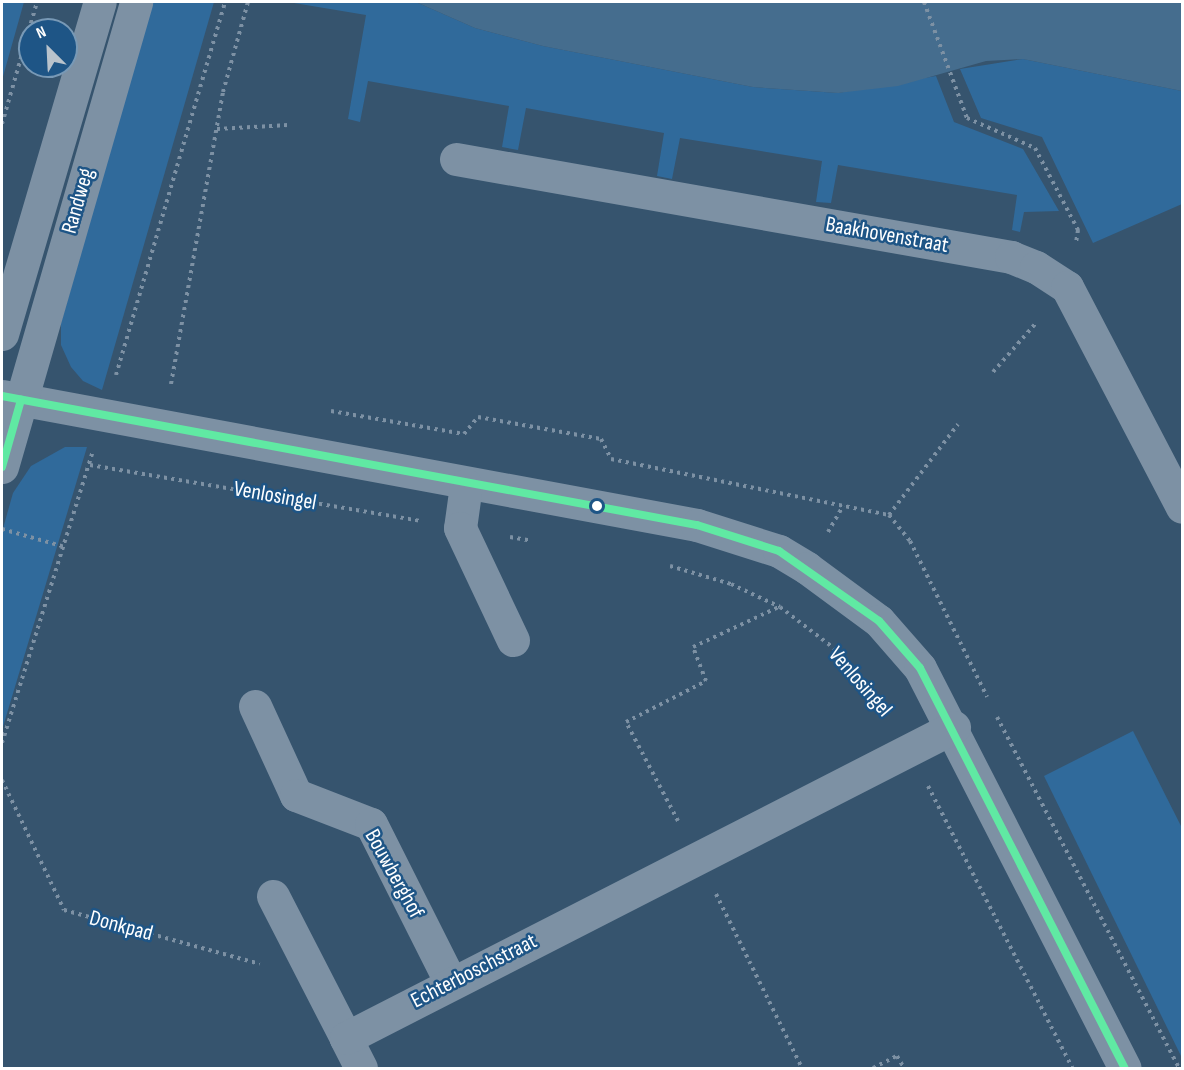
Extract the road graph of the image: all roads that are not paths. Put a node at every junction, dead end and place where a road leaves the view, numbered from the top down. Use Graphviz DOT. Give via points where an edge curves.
graph roads {
  1 [pos="100,2"];
  2 [pos="136,2"];
  3 [pos="456,159"];
  4 [pos="2,334"];
  5 [pos="11,398"];
  6 [pos="2,467"];
  7 [pos="466,485"];
  8 [pos="1182,507"];
  9 [pos="513,640"];
  10 [pos="255,706"];
  11 [pos="954,727"];
  12 [pos="273,896"];
  13 [pos="451,983"];
  14 [pos="346,1038"];
  15 [pos="361,1068"];
  16 [pos="1125,1068"];
  1 -- 4 [label="street, Randweg"];
  2 -- 5 [label="street, Randweg"];
  3 -- 8 [label="street, Baakhovenstraat" via="1011,257 1067,287"];
  5 -- 6 [label="street, Randweg"];
  5 -- 7 [label="street, Venlosingel"];
  7 -- 9 [label="street" via="460,528"];
  7 -- 11 [label="street, Venlosingel" via="696,525 779,551 840,588 879,621 920,668"];
  10 -- 13 [label="street, Bouwberghof" via="296,795 371,824"];
  11 -- 13 [label="street, Echterboschstraat"];
  11 -- 16 [label="street, Venlosingel"];
  12 -- 14 [label="street"];
  13 -- 14 [label="street, Echterboschstraat"];
  14 -- 15 [label="street"];
}
